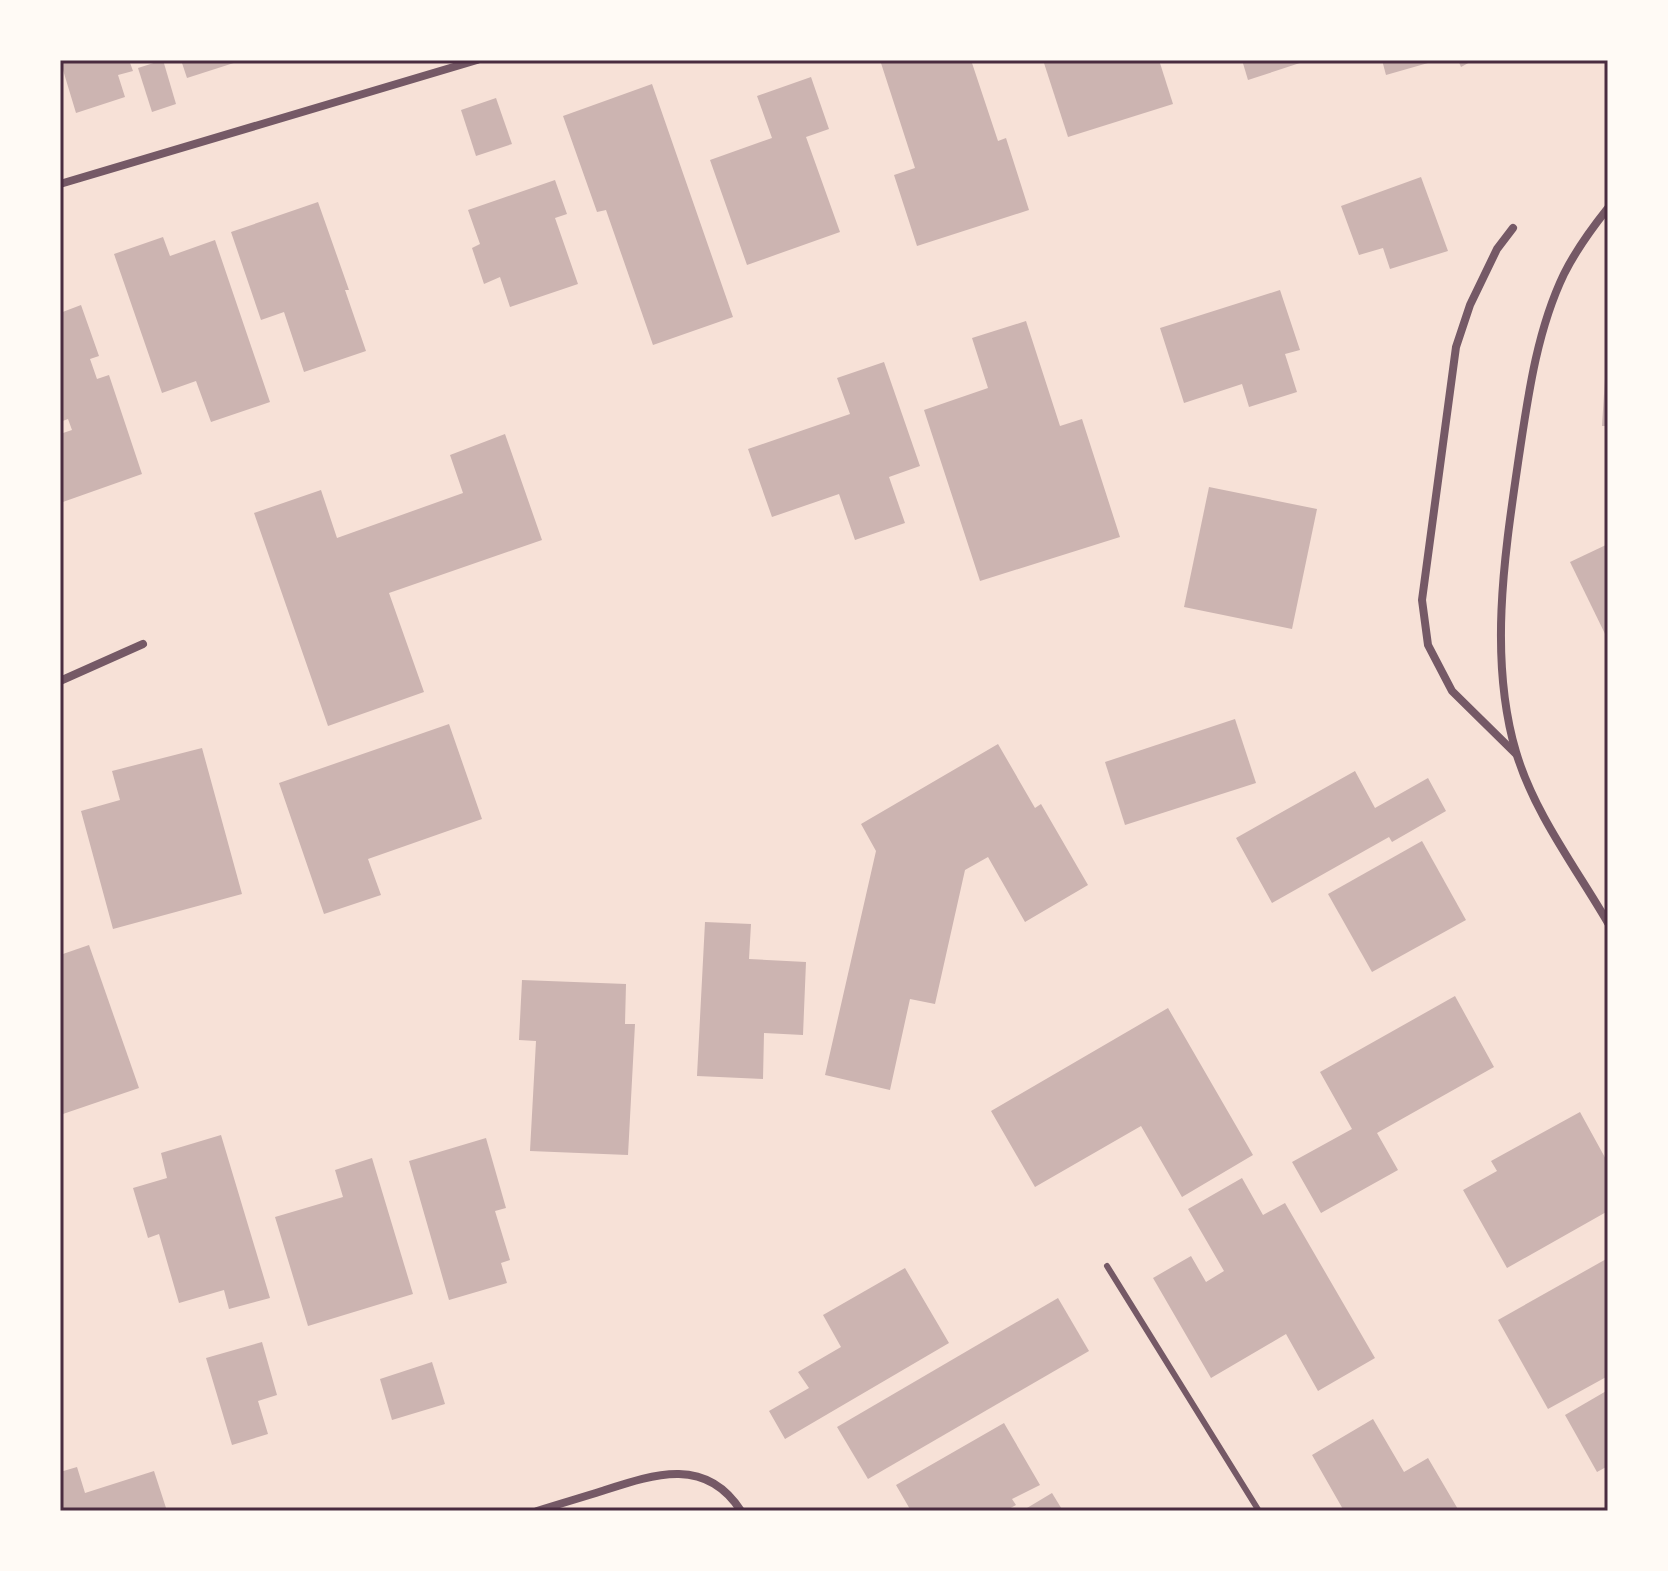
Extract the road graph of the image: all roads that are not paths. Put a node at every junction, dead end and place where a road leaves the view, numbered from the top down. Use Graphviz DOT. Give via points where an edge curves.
graph roads {
  1 [pos="477,60"];
  2 [pos="60,184"];
  3 [pos="1608,208"];
  4 [pos="1513,228"];
  5 [pos="143,644"];
  6 [pos="60,681"];
  7 [pos="1516,755"];
  8 [pos="1608,923"];
  9 [pos="1107,1266"];
  10 [pos="537,1511"];
  11 [pos="741,1511"];
  12 [pos="1259,1511"];
  1 -- 2 [label="street"];
  3 -- 7 [label="street" via="1564,274 1528,396 1508,532 1502,619 1502,681"];
  4 -- 7 [label="street" via="1470,305 1456,347 1422,600 1428,645 1452,691"];
  5 -- 6 [label="street"];
  7 -- 8 [label="street" via="1534,798"];
  9 -- 12 [label="lane"];
  10 -- 11 [label="street" via="645,1476 672,1473 713,1482"];
}
